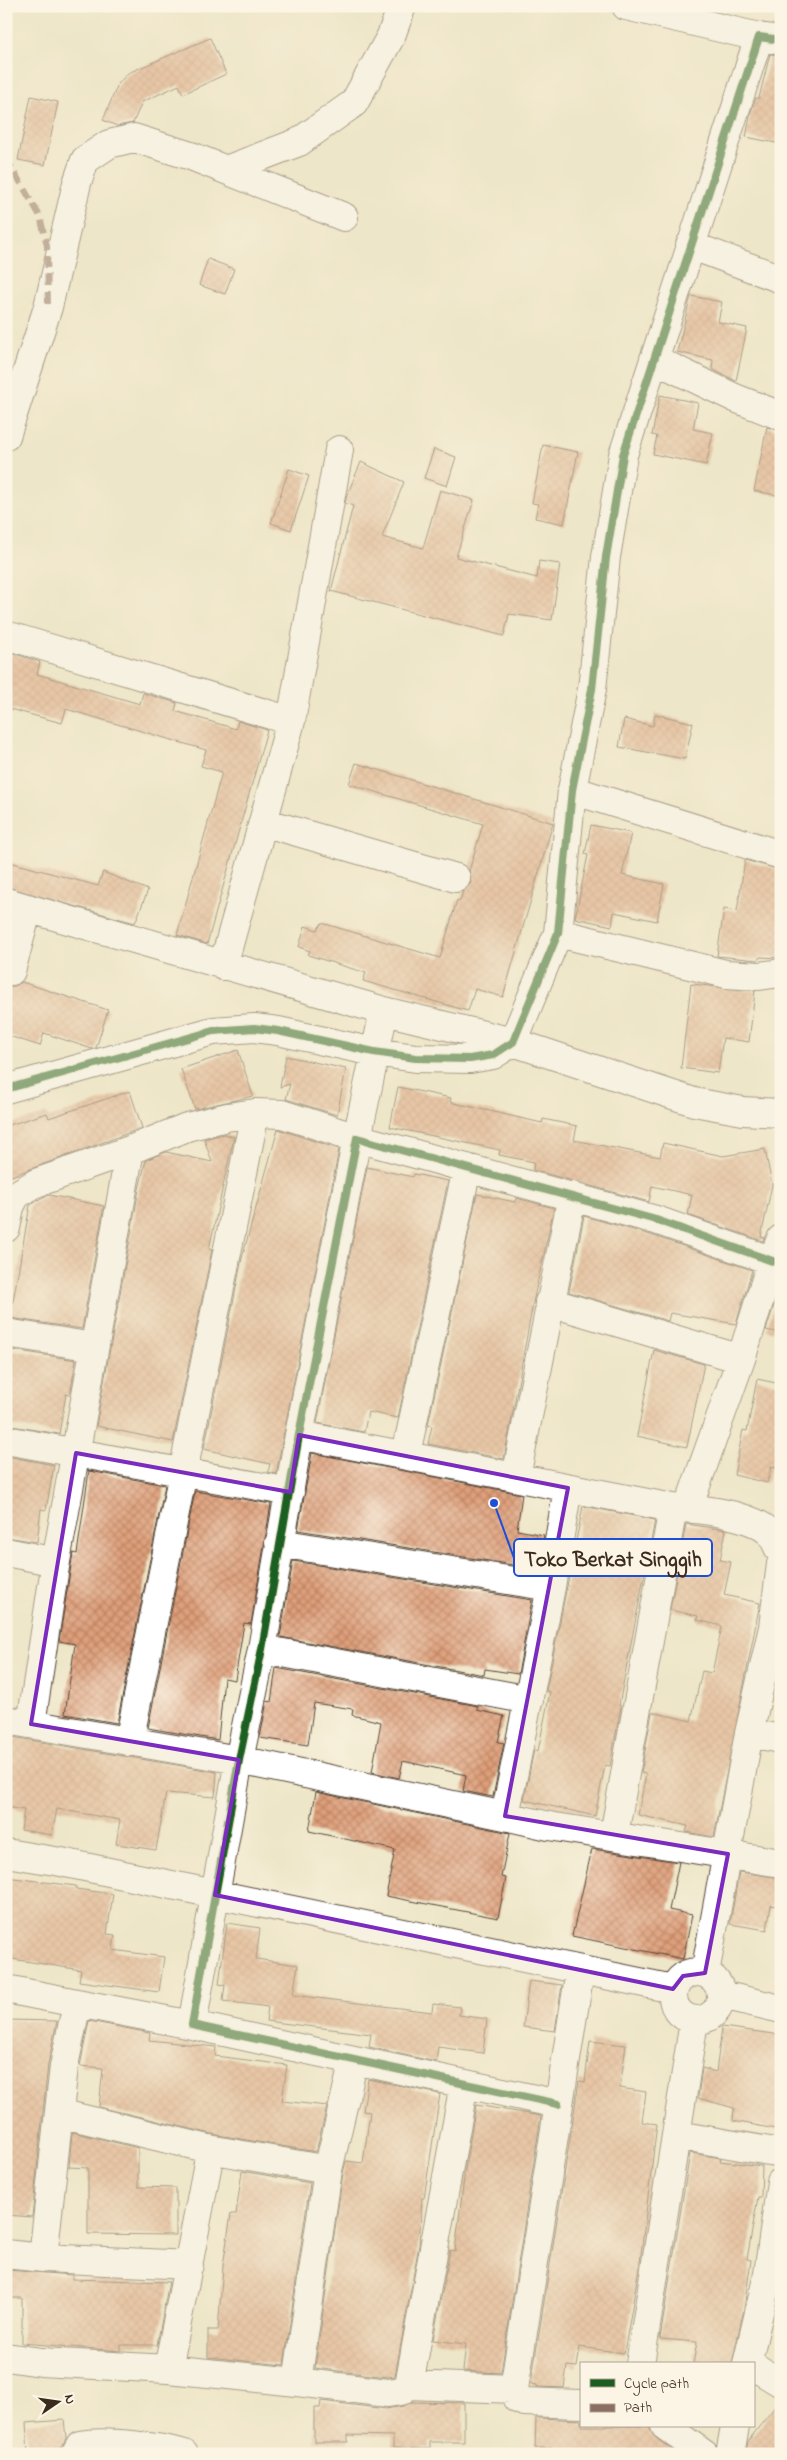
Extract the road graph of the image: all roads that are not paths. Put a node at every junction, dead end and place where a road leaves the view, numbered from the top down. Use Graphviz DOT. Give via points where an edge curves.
graph roads {
  1 [pos="402,6"];
  2 [pos="626,6"];
  3 [pos="688,14"];
  4 [pos="770,39"];
  5 [pos="226,170"];
  6 [pos="344,217"];
  7 [pos="690,245"];
  8 [pos="781,279"];
  9 [pos="654,359"];
  10 [pos="781,416"];
  11 [pos="6,436"];
  12 [pos="339,450"];
  13 [pos="6,635"];
  14 [pos="291,721"];
  15 [pos="572,790"];
  16 [pos="263,822"];
  17 [pos="781,855"];
  18 [pos="456,878"];
  19 [pos="17,905"];
  20 [pos="558,933"];
  21 [pos="223,966"];
  22 [pos="11,971"];
  23 [pos="781,973"];
  24 [pos="384,1010"];
  25 [pos="513,1042"];
  26 [pos="374,1052"];
  27 [pos="6,1089"];
  28 [pos="256,1113"];
  29 [pos="781,1113"];
  30 [pos="357,1138"];
  31 [pos="130,1150"];
  32 [pos="467,1168"];
  33 [pos="572,1196"];
  34 [pos="6,1228"];
  35 [pos="778,1254"];
  36 [pos="549,1302"];
  37 [pos="6,1333"];
  38 [pos="94,1348"];
  39 [pos="741,1359"];
  40 [pos="299,1435"];
  41 [pos="6,1440"];
  42 [pos="76,1453"];
  43 [pos="406,1454"];
  44 [pos="183,1473"];
  45 [pos="516,1477"];
  46 [pos="568,1488"];
  47 [pos="290,1492"];
  48 [pos="681,1508"];
  49 [pos="279,1543"];
  50 [pos="6,1552"];
  51 [pos="781,1553"];
  52 [pos="56,1562"];
  53 [pos="781,1564"];
  54 [pos="551,1588"];
  55 [pos="777,1628"];
  56 [pos="262,1649"];
  57 [pos="529,1700"];
  58 [pos="18,1722"];
  59 [pos="749,1733"];
  60 [pos="781,1739"];
  61 [pos="129,1742"];
  62 [pos="239,1760"];
  63 [pos="505,1816"];
  64 [pos="614,1835"];
  65 [pos="6,1853"];
  66 [pos="728,1854"];
  67 [pos="781,1863"];
  68 [pos="215,1896"];
  69 [pos="580,1971"];
  70 [pos="705,1973"];
  71 [pos="6,1989"];
  72 [pos="674,1989"];
  73 [pos="722,1995"];
  74 [pos="76,2003"];
  75 [pos="781,2009"];
  76 [pos="694,2021"];
  77 [pos="192,2025"];
  78 [pos="354,2060"];
  79 [pos="464,2084"];
  80 [pos="558,2104"];
  81 [pos="59,2113"];
  82 [pos="677,2135"];
  83 [pos="209,2149"];
  84 [pos="781,2153"];
  85 [pos="328,2170"];
  86 [pos="781,2182"];
  87 [pos="6,2254"];
  88 [pos="43,2258"];
  89 [pos="189,2266"];
  90 [pos="774,2275"];
  91 [pos="6,2357"];
  92 [pos="640,2362"];
  93 [pos="750,2362"];
  94 [pos="754,2367"];
  95 [pos="168,2369"];
  96 [pos="297,2382"];
  97 [pos="781,2382"];
  98 [pos="409,2386"];
  99 [pos="514,2389"];
  100 [pos="580,2404"];
  101 [pos="668,2428"];
  102 [pos="735,2428"];
  103 [pos="179,2453"];
  104 [pos="75,2454"];
  105 [pos="704,2454"];
  106 [pos="730,2454"];
  1 -- 5 [label="street" via="391,36 354,103 299,142"];
  2 -- 3 [label="street"];
  3 -- 4 [label="street"];
  4 -- 7 [label="street"];
  5 -- 6 [label="street"];
  5 -- 11 [label="street" via="134,138 109,144 86,160 77,183 48,307"];
  7 -- 8 [label="street"];
  7 -- 9 [label="street"];
  9 -- 10 [label="street"];
  9 -- 15 [label="street" via="623,455 606,557 592,689"];
  12 -- 14 [label="street"];
  13 -- 14 [label="street"];
  14 -- 16 [label="street"];
  15 -- 17 [label="street"];
  15 -- 20 [label="street"];
  16 -- 18 [label="street"];
  16 -- 21 [label="street"];
  19 -- 21 [label="street"];
  19 -- 22 [label="street"];
  20 -- 23 [label="street" via="726,974 759,976"];
  20 -- 25 [label="street"];
  21 -- 24 [label="street"];
  24 -- 25 [label="street"];
  24 -- 26 [label="street"];
  25 -- 26 [label="street" via="493,1055 470,1059 416,1058"];
  25 -- 29 [label="street" via="694,1102 743,1111"];
  26 -- 27 [label="street" via="254,1028 213,1032"];
  26 -- 30 [label="street"];
  28 -- 30 [label="street" via="282,1114"];
  28 -- 31 [label="street" via="187,1127"];
  28 -- 44 [label="street"];
  30 -- 32 [label="street"];
  30 -- 40 [label="street"];
  31 -- 34 [label="street" via="36,1183 16,1195"];
  31 -- 38 [label="street"];
  32 -- 33 [label="street"];
  32 -- 43 [label="street"];
  33 -- 35 [label="street"];
  33 -- 36 [label="street"];
  35 -- 39 [label="street"];
  36 -- 39 [label="street"];
  36 -- 45 [label="street"];
  37 -- 38 [label="street"];
  38 -- 42 [label="street"];
  39 -- 48 [label="street"];
  40 -- 43 [label="street"];
  40 -- 47 [label="street"];
  41 -- 42 [label="street"];
  42 -- 44 [label="street"];
  42 -- 52 [label="street"];
  43 -- 45 [label="street"];
  44 -- 47 [label="street"];
  44 -- 61 [label="street"];
  45 -- 46 [label="street"];
  46 -- 48 [label="street"];
  46 -- 54 [label="street"];
  47 -- 49 [label="street"];
  48 -- 51 [label="street" via="753,1522 768,1530"];
  48 -- 64 [label="street"];
  49 -- 54 [label="street"];
  49 -- 56 [label="street"];
  50 -- 52 [label="street"];
  52 -- 58 [label="street"];
  53 -- 55 [label="street"];
  54 -- 57 [label="street"];
  55 -- 59 [label="street"];
  56 -- 57 [label="street"];
  56 -- 62 [label="street"];
  57 -- 63 [label="street"];
  58 -- 61 [label="street"];
  59 -- 60 [label="street"];
  59 -- 66 [label="street"];
  61 -- 62 [label="street"];
  62 -- 63 [label="street"];
  62 -- 68 [label="street"];
  63 -- 64 [label="street"];
  64 -- 66 [label="street"];
  65 -- 68 [label="street"];
  66 -- 67 [label="street"];
  66 -- 70 [label="street"];
  68 -- 69 [label="street"];
  68 -- 77 [label="street"];
  69 -- 72 [label="street"];
  69 -- 80 [label="street"];
  70 -- 72 [label="street" via="697,1971 683,1976"];
  70 -- 73 [label="street" via="713,1978"];
  71 -- 74 [label="street"];
  72 -- 76 [label="street" via="676,2010"];
  73 -- 75 [label="street"];
  73 -- 76 [label="street" via="714,2014"];
  74 -- 77 [label="street"];
  74 -- 81 [label="street"];
  76 -- 82 [label="street"];
  77 -- 78 [label="street"];
  78 -- 79 [label="street"];
  78 -- 85 [label="street"];
  79 -- 80 [label="street"];
  79 -- 98 [label="street"];
  80 -- 99 [label="street"];
  81 -- 83 [label="street"];
  81 -- 88 [label="street"];
  82 -- 84 [label="street"];
  82 -- 92 [label="street"];
  83 -- 85 [label="street"];
  83 -- 89 [label="street"];
  85 -- 96 [label="street"];
  86 -- 90 [label="street"];
  87 -- 88 [label="street"];
  88 -- 89 [label="street"];
  89 -- 95 [label="street"];
  90 -- 93 [label="street"];
  91 -- 95 [label="street"];
  94 -- 97 [label="street"];
  95 -- 96 [label="street"];
  96 -- 98 [label="street" via="388,2393"];
  98 -- 99 [label="street"];
  99 -- 100 [label="street" via="518,2399 524,2402"];
  101 -- 105 [label="street"];
  102 -- 106 [label="street"];
  103 -- 104 [label="street" via="86,2444 80,2445"];
}
